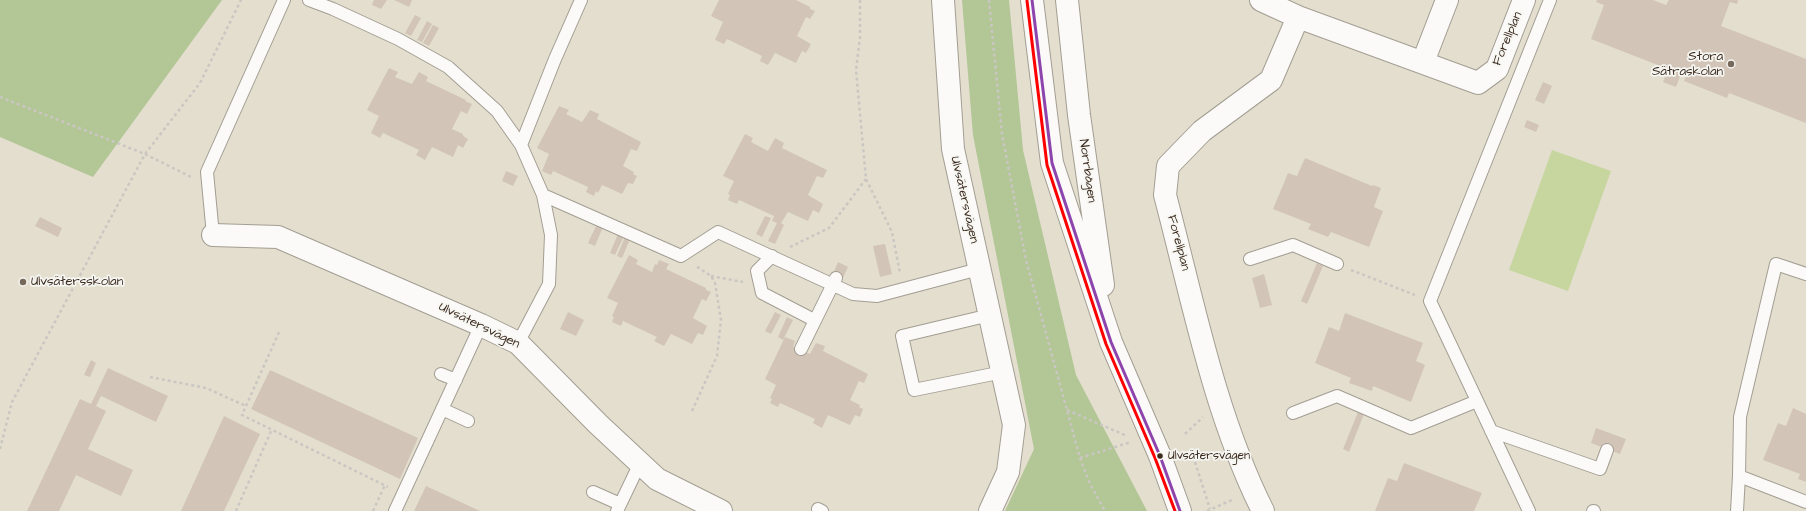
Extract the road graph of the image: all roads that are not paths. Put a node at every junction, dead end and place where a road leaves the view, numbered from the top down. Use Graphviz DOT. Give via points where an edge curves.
graph roads {
  1 [pos="284,0"];
  2 [pos="309,0"];
  3 [pos="580,0"];
  4 [pos="943,0"];
  5 [pos="1032,0"];
  6 [pos="1067,0"];
  7 [pos="1261,0"];
  8 [pos="1447,0"];
  9 [pos="1524,0"];
  10 [pos="1550,0"];
  11 [pos="1298,17"];
  12 [pos="1423,62"];
  13 [pos="521,145"];
  14 [pos="543,195"];
  15 [pos="213,235"];
  16 [pos="772,256"];
  17 [pos="1250,259"];
  18 [pos="1337,264"];
  19 [pos="980,269"];
  20 [pos="1806,274"];
  21 [pos="834,281"];
  22 [pos="990,315"];
  23 [pos="814,320"];
  24 [pos="481,325"];
  25 [pos="1111,342"];
  26 [pos="518,343"];
  27 [pos="801,349"];
  28 [pos="1003,372"];
  29 [pos="441,374"];
  30 [pos="456,380"];
  31 [pos="1477,401"];
  32 [pos="442,409"];
  33 [pos="1293,413"];
  34 [pos="468,421"];
  35 [pos="1491,431"];
  36 [pos="1607,450"];
  37 [pos="640,463"];
  38 [pos="1739,476"];
  39 [pos="593,492"];
  40 [pos="1806,502"];
  41 [pos="619,508"];
  42 [pos="395,511"];
  43 [pos="721,511"];
  44 [pos="990,511"];
  45 [pos="1180,511"];
  46 [pos="1263,511"];
  47 [pos="1529,511"];
  48 [pos="1737,511"];
  1 -- 15 [label="lane" via="207,172"];
  2 -- 13 [label="lane" via="333,8 448,67 497,111"];
  3 -- 13 [label="lane"];
  4 -- 19 [label="street, Ulvsätersvägen" via="953,149"];
  5 -- 25 [label="street, Norrbågen" via="1052,163"];
  6 -- 25 [label="street, Norrbågen" via="1079,115"];
  7 -- 11 [label="street, Forellplan"];
  8 -- 12 [label="street"];
  9 -- 12 [label="street, Forellplan" via="1497,69 1478,83"];
  10 -- 31 [label="lane" via="1430,301"];
  11 -- 12 [label="street, Forellplan"];
  11 -- 46 [label="street, Forellplan" via="1271,80 1202,131 1168,166 1165,195 1219,401"];
  13 -- 14 [label="lane"];
  14 -- 16 [label="lane" via="681,256 718,232"];
  14 -- 26 [label="lane" via="551,235 549,284"];
  15 -- 24 [label="street, Ulvsätersvägen" via="278,237"];
  16 -- 21 [label="lane"];
  16 -- 23 [label="lane" via="757,271 762,293"];
  17 -- 18 [label="lane" via="1293,245"];
  19 -- 21 [label="lane" via="877,296 853,294"];
  19 -- 22 [label="street, Ulvsätersvägen"];
  20 -- 38 [label="lane" via="1776,264 1740,417"];
  21 -- 23 [label="lane"];
  22 -- 28 [label="street, Ulvsätersvägen"];
  22 -- 28 [label="lane" via="902,336 914,390"];
  23 -- 27 [label="lane"];
  24 -- 26 [label="street, Ulvsätersvägen"];
  24 -- 30 [label="lane"];
  25 -- 45 [label="street, Norrbågen" via="1160,456"];
  26 -- 37 [label="street, Ulvsätersvägen"];
  28 -- 44 [label="street, Ulvsätersvägen" via="1014,425 1008,472"];
  29 -- 30 [label="lane"];
  30 -- 32 [label="lane"];
  31 -- 33 [label="lane" via="1411,428 1337,396"];
  31 -- 35 [label="lane"];
  32 -- 34 [label="lane"];
  32 -- 42 [label="lane"];
  35 -- 36 [label="lane" via="1600,469"];
  35 -- 47 [label="lane"];
  37 -- 41 [label="lane"];
  37 -- 43 [label="street, Ulvsätersvägen" via="657,479"];
  38 -- 40 [label="lane"];
  38 -- 48 [label="lane"];
  39 -- 41 [label="lane"];
}
